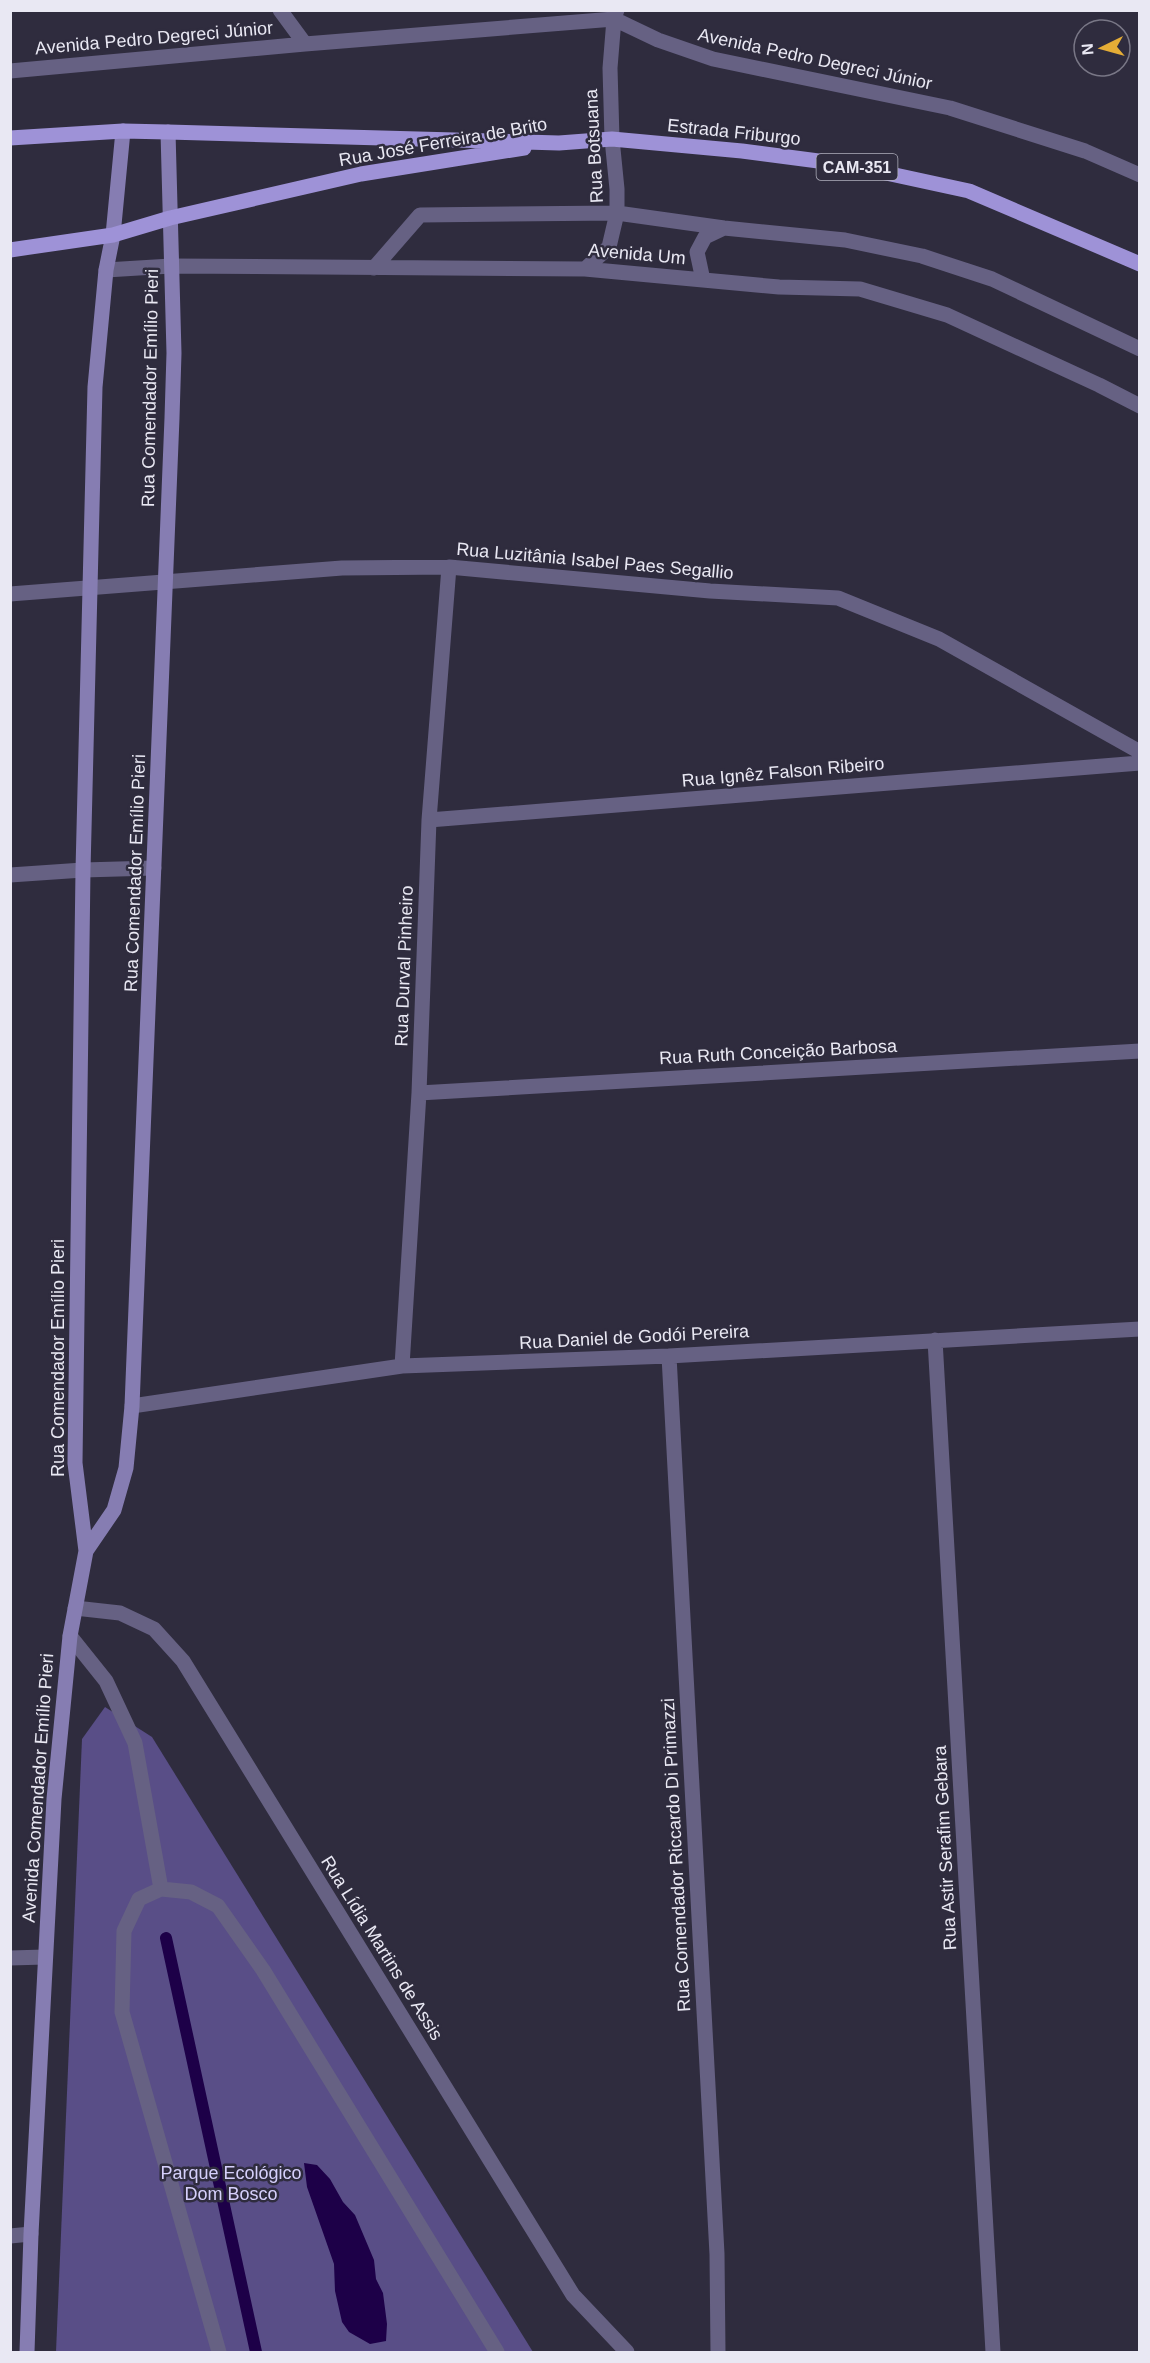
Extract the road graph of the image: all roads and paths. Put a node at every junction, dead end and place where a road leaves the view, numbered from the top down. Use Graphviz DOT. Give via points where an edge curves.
graph roads {
  1 [pos="280,10"];
  2 [pos="616,15"];
  3 [pos="305,44"];
  4 [pos="10,71"];
  5 [pos="123,131"];
  6 [pos="168,132"];
  7 [pos="10,138"];
  8 [pos="612,139"];
  9 [pos="559,143"];
  10 [pos="1140,176"];
  11 [pos="617,213"];
  12 [pos="170,218"];
  13 [pos="724,228"];
  14 [pos="112,235"];
  15 [pos="10,250"];
  16 [pos="1140,264"];
  17 [pos="171,266"];
  18 [pos="374,268"];
  19 [pos="585,269"];
  20 [pos="106,270"];
  21 [pos="703,280"];
  22 [pos="1140,349"];
  23 [pos="1140,406"];
  24 [pos="449,567"];
  25 [pos="166,583"];
  26 [pos="89,587"];
  27 [pos="10,594"];
  28 [pos="1140,752"];
  29 [pos="1140,763"];
  30 [pos="429,820"];
  31 [pos="154,868"];
  32 [pos="83,870"];
  33 [pos="10,875"];
  34 [pos="1140,1051"];
  35 [pos="419,1093"];
  36 [pos="1140,1329"];
  37 [pos="935,1340"];
  38 [pos="669,1356"];
  39 [pos="402,1366"];
  40 [pos="132,1406"];
  41 [pos="86,1551"];
  42 [pos="75,1608"];
  43 [pos="70,1636"];
  44 [pos="161,1889"];
  45 [pos="45,1957"];
  46 [pos="10,1958"];
  47 [pos="31,2234"];
  48 [pos="10,2235"];
  49 [pos="27,2352"];
  50 [pos="219,2352"];
  51 [pos="497,2352"];
  52 [pos="627,2352"];
  53 [pos="718,2352"];
  54 [pos="993,2352"];
  1 -- 3 [label="street"];
  2 -- 3 [label="street, Avenida Pedro Degreci Júnior"];
  2 -- 8 [label="street, Rua Botsuana" via="610,68"];
  2 -- 10 [label="street, Avenida Pedro Degreci Júnior" via="658,40 712,59 950,108 1085,152"];
  3 -- 4 [label="street, Avenida Pedro Degreci Júnior"];
  5 -- 6 [label="main road, Rua José Ferreira de Brito"];
  5 -- 7 [label="main road, Rua José Ferreira de Brito"];
  5 -- 14 [label="street, Rua Comendador Emílio Pieri"];
  6 -- 9 [label="main road, Rua José Ferreira de Brito"];
  6 -- 12 [label="street, Rua Comendador Emílio Pieri"];
  8 -- 9 [label="main road, Estrada Friburgo / CAM-351"];
  8 -- 11 [label="street, Rua Botsuana"];
  8 -- 16 [label="main road, Estrada Friburgo / CAM-351" via="849,165 969,191"];
  9 -- 12 [label="main road, Rua José Ferreira de Brito" via="361,174"];
  11 -- 13 [label="street, Avenida Um"];
  11 -- 18 [label="street, Avenida Um" via="420,215"];
  11 -- 19 [label="street, Rua Botsuana" via="609,247"];
  12 -- 14 [label="main road, Rua José Ferreira de Brito"];
  12 -- 17 [label="street, Rua Comendador Emílio Pieri"];
  13 -- 21 [label="street" via="705,237 697,252"];
  13 -- 22 [label="street, Avenida Um" via="846,240 922,256 992,279"];
  14 -- 15 [label="main road, Rua José Ferreira de Brito"];
  14 -- 20 [label="street, Rua Comendador Emílio Pieri"];
  17 -- 18 [label="street, Avenida Um"];
  17 -- 20 [label="street, Avenida Um"];
  17 -- 25 [label="street, Rua Comendador Emílio Pieri" via="173,364"];
  18 -- 19 [label="street, Avenida Um"];
  19 -- 21 [label="street, Avenida Um"];
  20 -- 26 [label="street, Rua Comendador Emílio Pieri" via="95,387"];
  21 -- 23 [label="street, Avenida Um" via="860,289 947,315"];
  24 -- 25 [label="street, Rua Luzitânia Isabel Paes Segallio" via="342,568"];
  24 -- 28 [label="street, Rua Luzitânia Isabel Paes Segallio" via="710,591 838,598 939,639"];
  24 -- 30 [label="street, Rua Durval Pinheiro"];
  25 -- 26 [label="street, Rua Luzitânia Isabel Paes Segallio"];
  25 -- 31 [label="street, Rua Comendador Emílio Pieri"];
  26 -- 27 [label="street, Rua Luzitânia Isabel Paes Segallio"];
  26 -- 32 [label="street, Rua Comendador Emílio Pieri"];
  29 -- 30 [label="street, Rua Ignêz Falson Ribeiro"];
  30 -- 35 [label="street, Rua Durval Pinheiro"];
  31 -- 32 [label="street"];
  31 -- 40 [label="street, Rua Comendador Emílio Pieri"];
  32 -- 33 [label="street"];
  32 -- 41 [label="street, Rua Comendador Emílio Pieri" via="75,1462"];
  34 -- 35 [label="street, Rua Ruth Conceição Barbosa"];
  35 -- 39 [label="street, Rua Durval Pinheiro"];
  36 -- 37 [label="street, Rua Daniel de Godói Pereira"];
  37 -- 38 [label="street, Rua Daniel de Godói Pereira"];
  37 -- 54 [label="street, Rua Astir Serafim Gebara"];
  38 -- 39 [label="street, Rua Daniel de Godói Pereira"];
  38 -- 53 [label="street, Rua Comendador Riccardo Di Primazzi" via="717,2254"];
  39 -- 40 [label="street, Rua Daniel de Godói Pereira"];
  40 -- 41 [label="street, Rua Comendador Emílio Pieri" via="126,1468 114,1510"];
  41 -- 42 [label="street, Avenida Comendador Emílio Pieri"];
  42 -- 43 [label="street, Avenida Comendador Emílio Pieri"];
  42 -- 52 [label="street, Rua Lídia Martins de Assis" via="120,1613 154,1629 183,1662 573,2295"];
  43 -- 44 [label="street" via="106,1682 135,1743"];
  43 -- 45 [label="street, Avenida Comendador Emílio Pieri" via="54,1799"];
  44 -- 50 [label="street" via="139,1899 124,1931 122,2012"];
  44 -- 51 [label="street" via="190,1892 218,1906 263,1970"];
  45 -- 46 [label="street"];
  45 -- 47 [label="street, Avenida Comendador Emílio Pieri"];
  47 -- 48 [label="street"];
  47 -- 49 [label="street, Avenida Comendador Emílio Pieri"];
}
